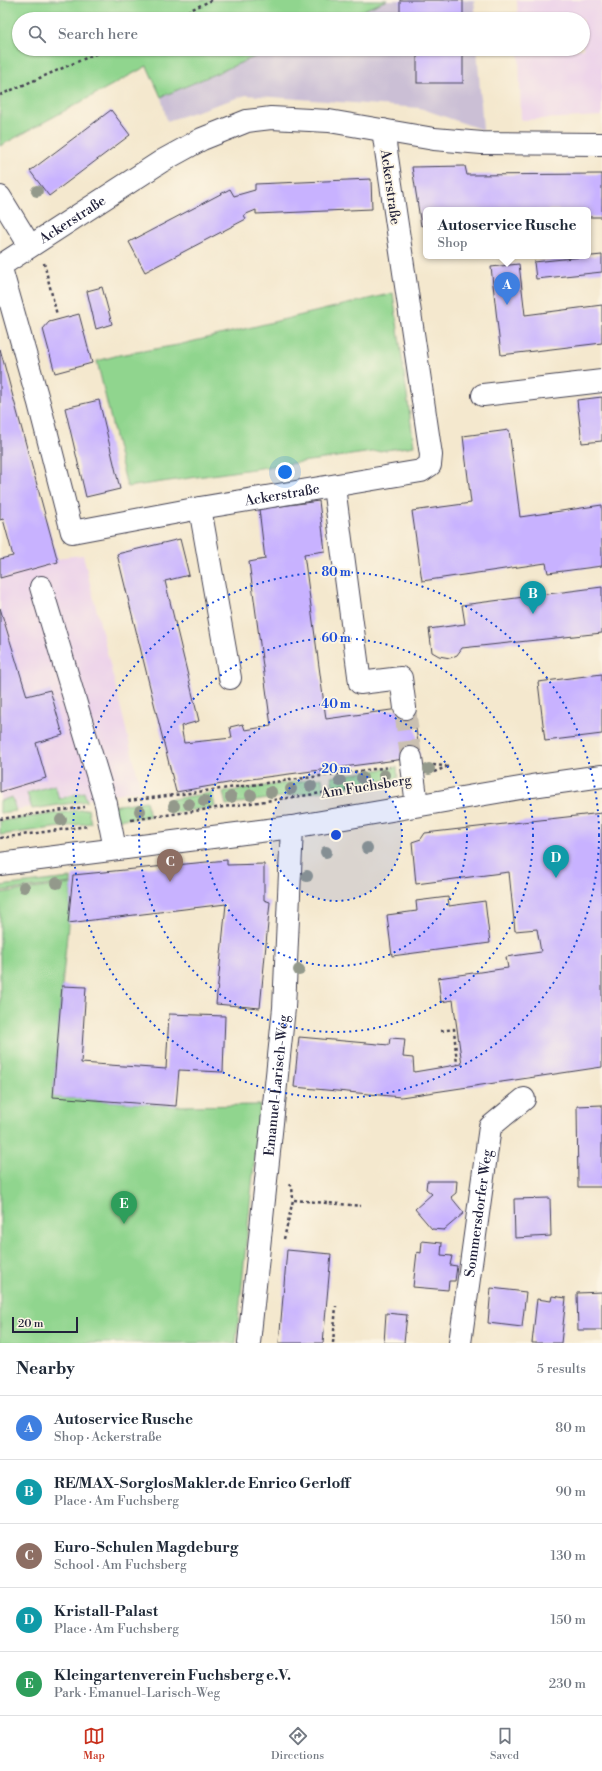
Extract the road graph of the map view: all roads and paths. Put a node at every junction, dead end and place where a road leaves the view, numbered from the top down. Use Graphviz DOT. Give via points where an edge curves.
graph roads {
  1 [pos="212,0"];
  2 [pos="186,12"];
  3 [pos="90,56"];
  4 [pos="0,94"];
  5 [pos="383,130"];
  6 [pos="602,144"];
  7 [pos="0,197"];
  8 [pos="34,243"];
  9 [pos="0,265"];
  10 [pos="57,315"];
  11 [pos="602,381"];
  12 [pos="483,395"];
  13 [pos="334,487"];
  14 [pos="200,508"];
  15 [pos="41,587"];
  16 [pos="230,678"];
  17 [pos="405,708"];
  18 [pos="412,767"];
  19 [pos="602,776"];
  20 [pos="417,806"];
  21 [pos="109,814"];
  22 [pos="0,819"];
  23 [pos="292,827"];
  24 [pos="0,838"];
  25 [pos="115,849"];
  26 [pos="0,864"];
  27 [pos="441,1031"];
  28 [pos="457,1065"];
  29 [pos="524,1099"];
  30 [pos="293,1200"];
  31 [pos="361,1206"];
  32 [pos="336,1306"];
  33 [pos="249,1343"];
  34 [pos="333,1343"];
  35 [pos="460,1343"];
  1 -- 2 [label="path"];
  3 -- 4 [label="path"];
  5 -- 6 [label="street, Ackerstraße" via="434,139 482,143"];
  5 -- 8 [label="street, Ackerstraße" via="329,121 284,118 255,119 240,123 162,160"];
  5 -- 13 [label="street, Ackerstraße" via="431,459 428,467 416,472"];
  7 -- 8 [label="street, Ackerstraße"];
  8 -- 9 [label="street, Ackerstraße"];
  8 -- 10 [label="path"];
  9 -- 14 [label="street, Ackerstraße" via="72,532"];
  11 -- 12 [label="street"];
  13 -- 14 [label="street, Ackerstraße"];
  13 -- 17 [label="street" via="360,683 401,678"];
  14 -- 16 [label="street"];
  15 -- 21 [label="street"];
  18 -- 18 [label="path, Am Fuchsberg" via="449,766"];
  18 -- 20 [label="street"];
  18 -- 21 [label="path, Am Fuchsberg"];
  18 -- 21 [label="path, Am Fuchsberg"];
  19 -- 20 [label="street, Am Fuchsberg"];
  20 -- 23 [label="street, Am Fuchsberg"];
  21 -- 22 [label="path, Am Fuchsberg"];
  21 -- 24 [label="path, Am Fuchsberg"];
  21 -- 25 [label="street"];
  23 -- 25 [label="street, Am Fuchsberg"];
  23 -- 33 [label="street, Emanuel-Larisch-Weg" via="284,1008"];
  25 -- 26 [label="street, Am Fuchsberg"];
  27 -- 28 [label="path" via="454,1029"];
  29 -- 35 [label="street, Sommersdorfer Weg" via="490,1127"];
  30 -- 31 [label="path"];
  32 -- 34 [label="path"];
}
